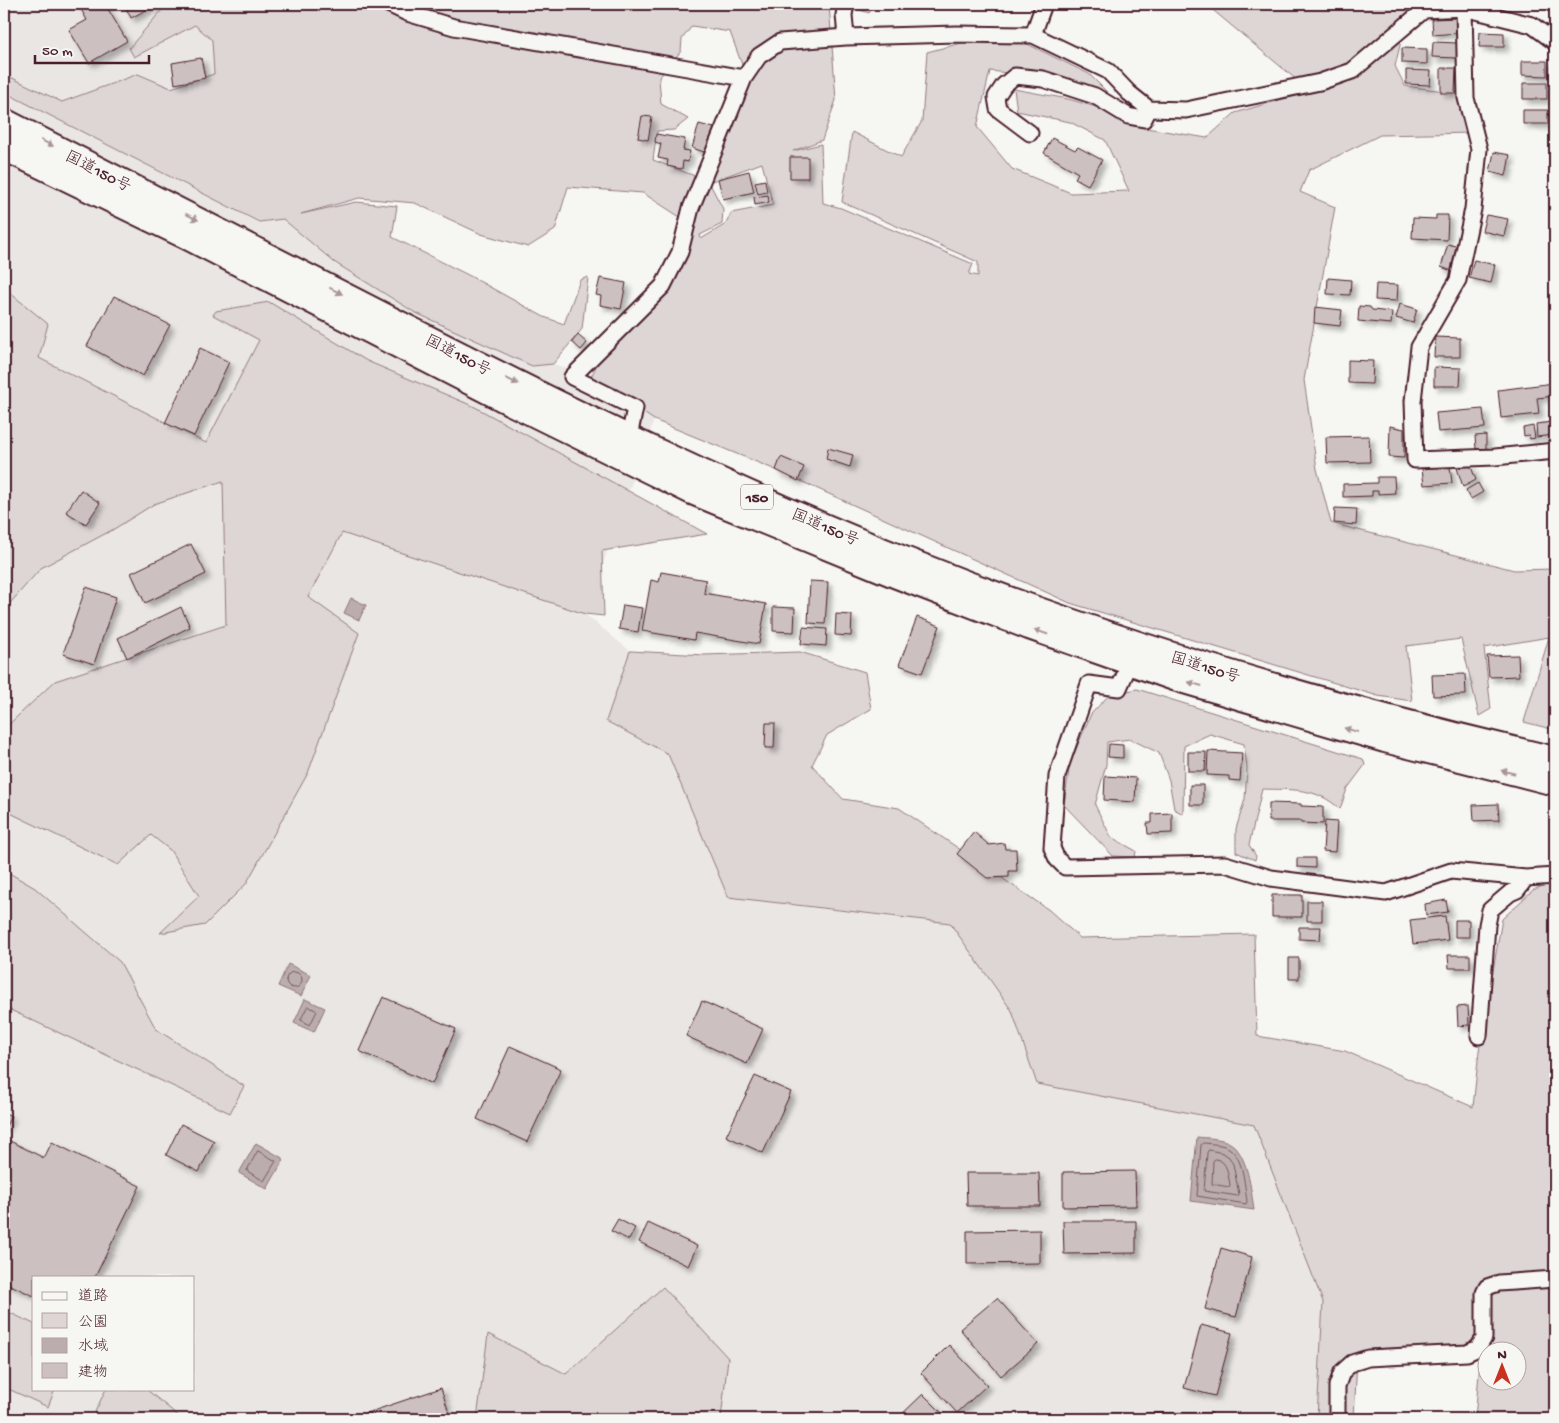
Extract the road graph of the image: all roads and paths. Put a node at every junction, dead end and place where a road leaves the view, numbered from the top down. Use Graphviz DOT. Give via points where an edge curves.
graph roads {
  1 [pos="388,4"];
  2 [pos="846,4"];
  3 [pos="1044,4"];
  4 [pos="1463,6"];
  5 [pos="1033,35"];
  6 [pos="846,37"];
  7 [pos="1555,42"];
  8 [pos="744,78"];
  9 [pos="1149,109"];
  10 [pos="4,121"];
  11 [pos="1030,133"];
  12 [pos="4,148"];
  13 [pos="629,437"];
  14 [pos="1555,451"];
  15 [pos="1130,663"];
  16 [pos="1555,760"];
  17 [pos="1555,783"];
  18 [pos="1555,876"];
  19 [pos="1526,878"];
  20 [pos="1479,1036"];
  21 [pos="1555,1279"];
  22 [pos="1336,1419"];
  1 -- 8 [label="street" via="454,27"];
  2 -- 6 [label="street"];
  3 -- 5 [label="street"];
  4 -- 7 [label="street" via="1532,25"];
  4 -- 9 [label="street" via="1424,10 1352,71 1320,82 1186,110"];
  4 -- 14 [label="street" via="1466,98 1479,149 1473,209 1458,280 1419,347 1413,401 1415,460"];
  5 -- 6 [label="street"];
  5 -- 9 [label="street" via="1108,71"];
  6 -- 8 [label="street" via="780,42 759,56"];
  8 -- 13 [label="street" via="692,208 680,252 662,286 572,377 636,408"];
  9 -- 11 [label="street" via="1144,119 1128,116 1095,96 1043,79 1015,76 996,97 998,109"];
  10 -- 13 [label="highway, 国道150号 / 150, one-way" via="498,374"];
  15 -- 12 [label="highway, 国道150号 / 150, one-way" via="1029,628 692,492"];
  13 -- 16 [label="highway, 国道150号 / 150" via="775,505 1041,612 1179,658 1338,705"];
  17 -- 15 [label="highway, 国道150号 / 150, one-way" via="1385,740"];
  15 -- 19 [label="street" via="1119,688 1090,684 1056,776 1052,848 1065,867 1225,864 1271,878 1386,893 1451,871"];
  18 -- 19 [label="street"];
  19 -- 20 [label="street" via="1517,890 1490,910"];
  21 -- 22 [label="street" via="1487,1286 1484,1293 1484,1338 1478,1348 1467,1353 1368,1358 1352,1363 1342,1372 1336,1386"];
}
